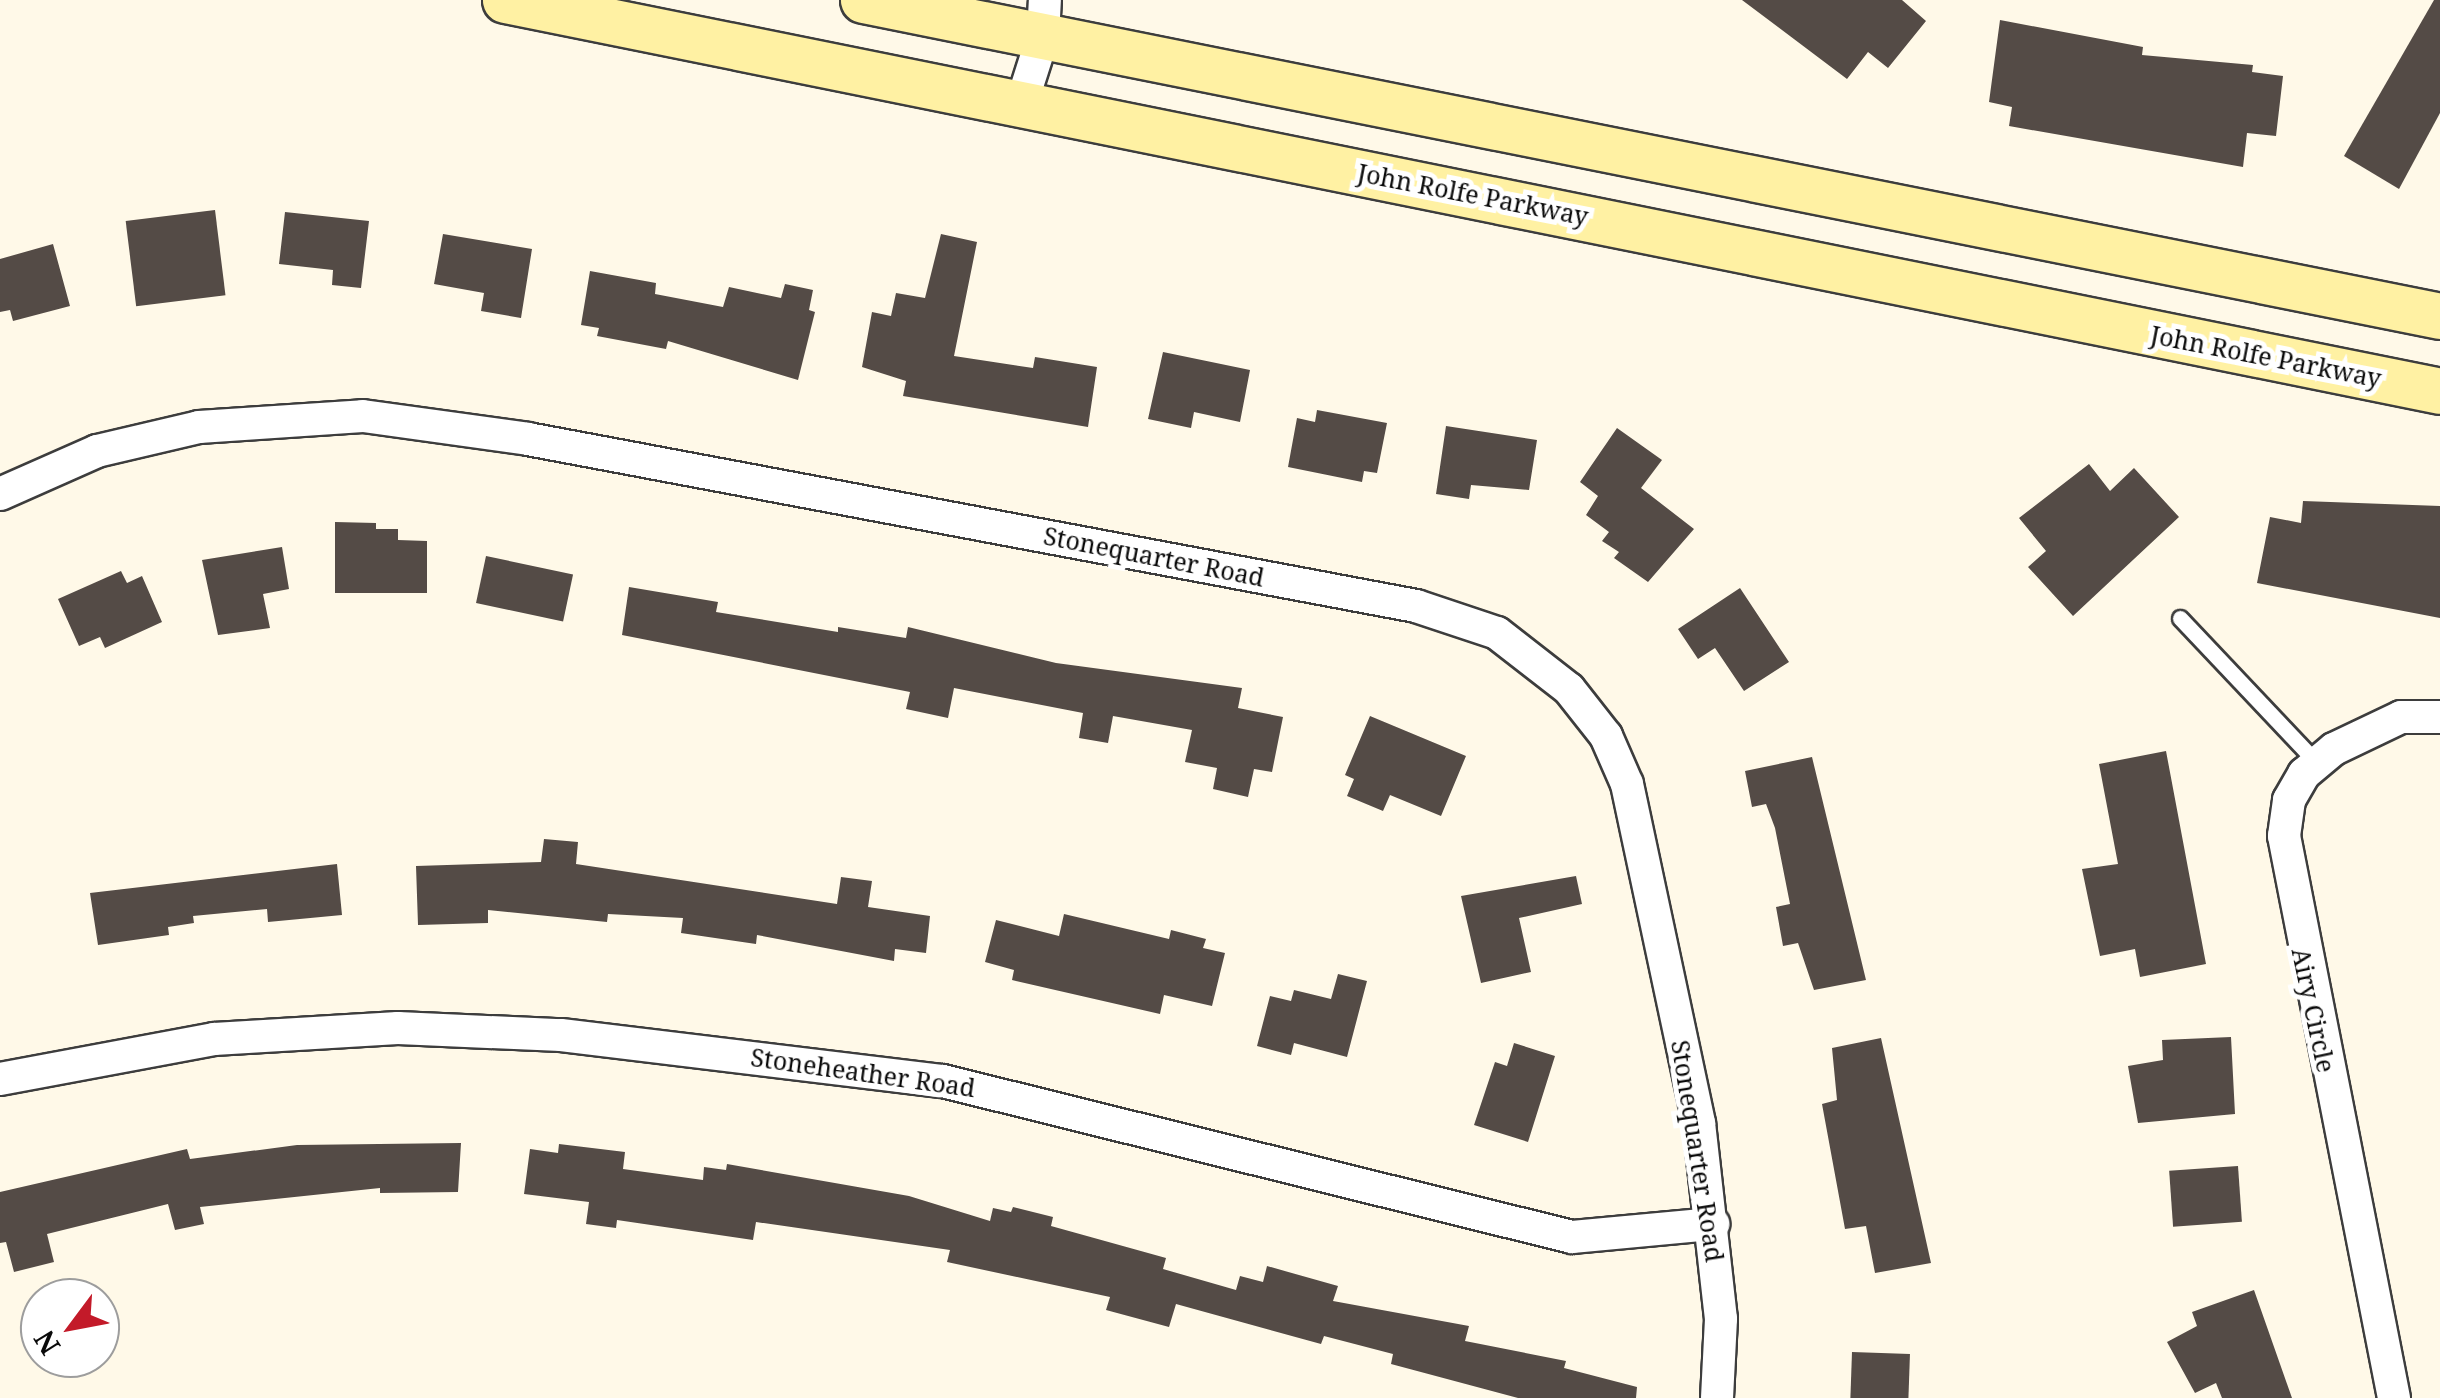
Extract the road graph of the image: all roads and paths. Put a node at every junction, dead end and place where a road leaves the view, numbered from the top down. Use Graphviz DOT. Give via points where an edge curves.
graph roads {
  1 [pos="504,0"];
  2 [pos="863,0"];
  3 [pos="1044,18"];
  4 [pos="1020,105"];
  5 [pos="2440,316"];
  6 [pos="2440,391"];
  7 [pos="0,494"];
  8 [pos="2180,618"];
  9 [pos="2440,717"];
  10 [pos="2317,763"];
  11 [pos="0,1079"];
  12 [pos="1712,1224"];
  13 [pos="1717,1398"];
  14 [pos="2394,1398"];
  1 -- 4 [label="main road, John Rolfe Parkway"];
  2 -- 3 [label="main road"];
  3 -- 4 [label="street"];
  3 -- 5 [label="main road"];
  4 -- 6 [label="main road, John Rolfe Parkway"];
  7 -- 12 [label="street, Stonequarter Road" via="97,451 199,427 363,416 528,440 1416,606 1497,633 1570,689 1606,736 1628,784 1699,1123"];
  8 -- 10 [label="lane"];
  9 -- 10 [label="street, Airy Circle" via="2401,717 2366,730"];
  10 -- 14 [label="street, Airy Circle" via="2289,800 2286,869"];
  11 -- 12 [label="street, Stoneheather Road" via="214,1040 398,1028 561,1035 961,1084 1165,1131 1534,1231 1572,1237"];
  12 -- 13 [label="street, Stonequarter Road" via="1721,1319"];
}
